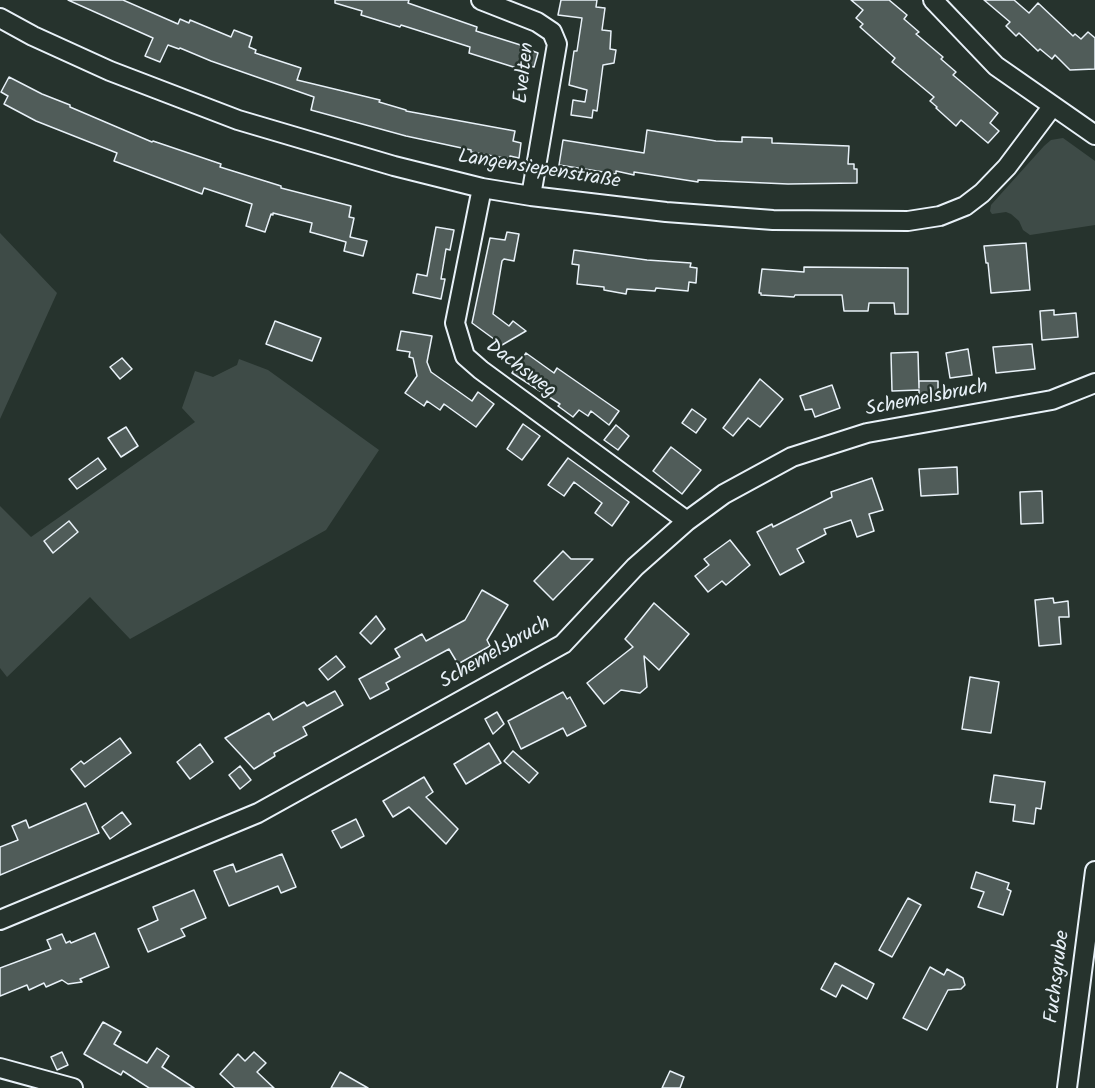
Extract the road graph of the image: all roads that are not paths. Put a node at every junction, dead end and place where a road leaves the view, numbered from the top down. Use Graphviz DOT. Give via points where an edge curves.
graph roads {
  1 [pos="481,0"];
  2 [pos="933,0"];
  3 [pos="0,18"];
  4 [pos="1052,107"];
  5 [pos="1095,135"];
  6 [pos="482,188"];
  7 [pos="531,196"];
  8 [pos="1095,383"];
  9 [pos="687,521"];
  10 [pos="1095,871"];
  11 [pos="0,920"];
  12 [pos="0,1068"];
  13 [pos="73,1088"];
  14 [pos="1067,1088"];
  1 -- 7 [label="street, Evelten" via="537,22 552,32 556,44"];
  2 -- 4 [label="street" via="996,66"];
  3 -- 6 [label="street, Langensiepenstraße" via="110,71 238,120"];
  4 -- 5 [label="street"];
  4 -- 7 [label="street, Langensiepenstraße" via="982,193 965,206 940,216 908,221 773,220"];
  6 -- 7 [label="street, Langensiepenstraße"];
  6 -- 9 [label="street, Dachsweg" via="455,323 465,356"];
  8 -- 9 [label="street, Schemelsbruch" via="1052,400 867,433 792,457 724,494"];
  9 -- 11 [label="street, Schemelsbruch" via="635,567 563,644 258,813"];
  10 -- 14 [label="street, Fuchsgrube"];
  12 -- 13 [label="street"];
}
